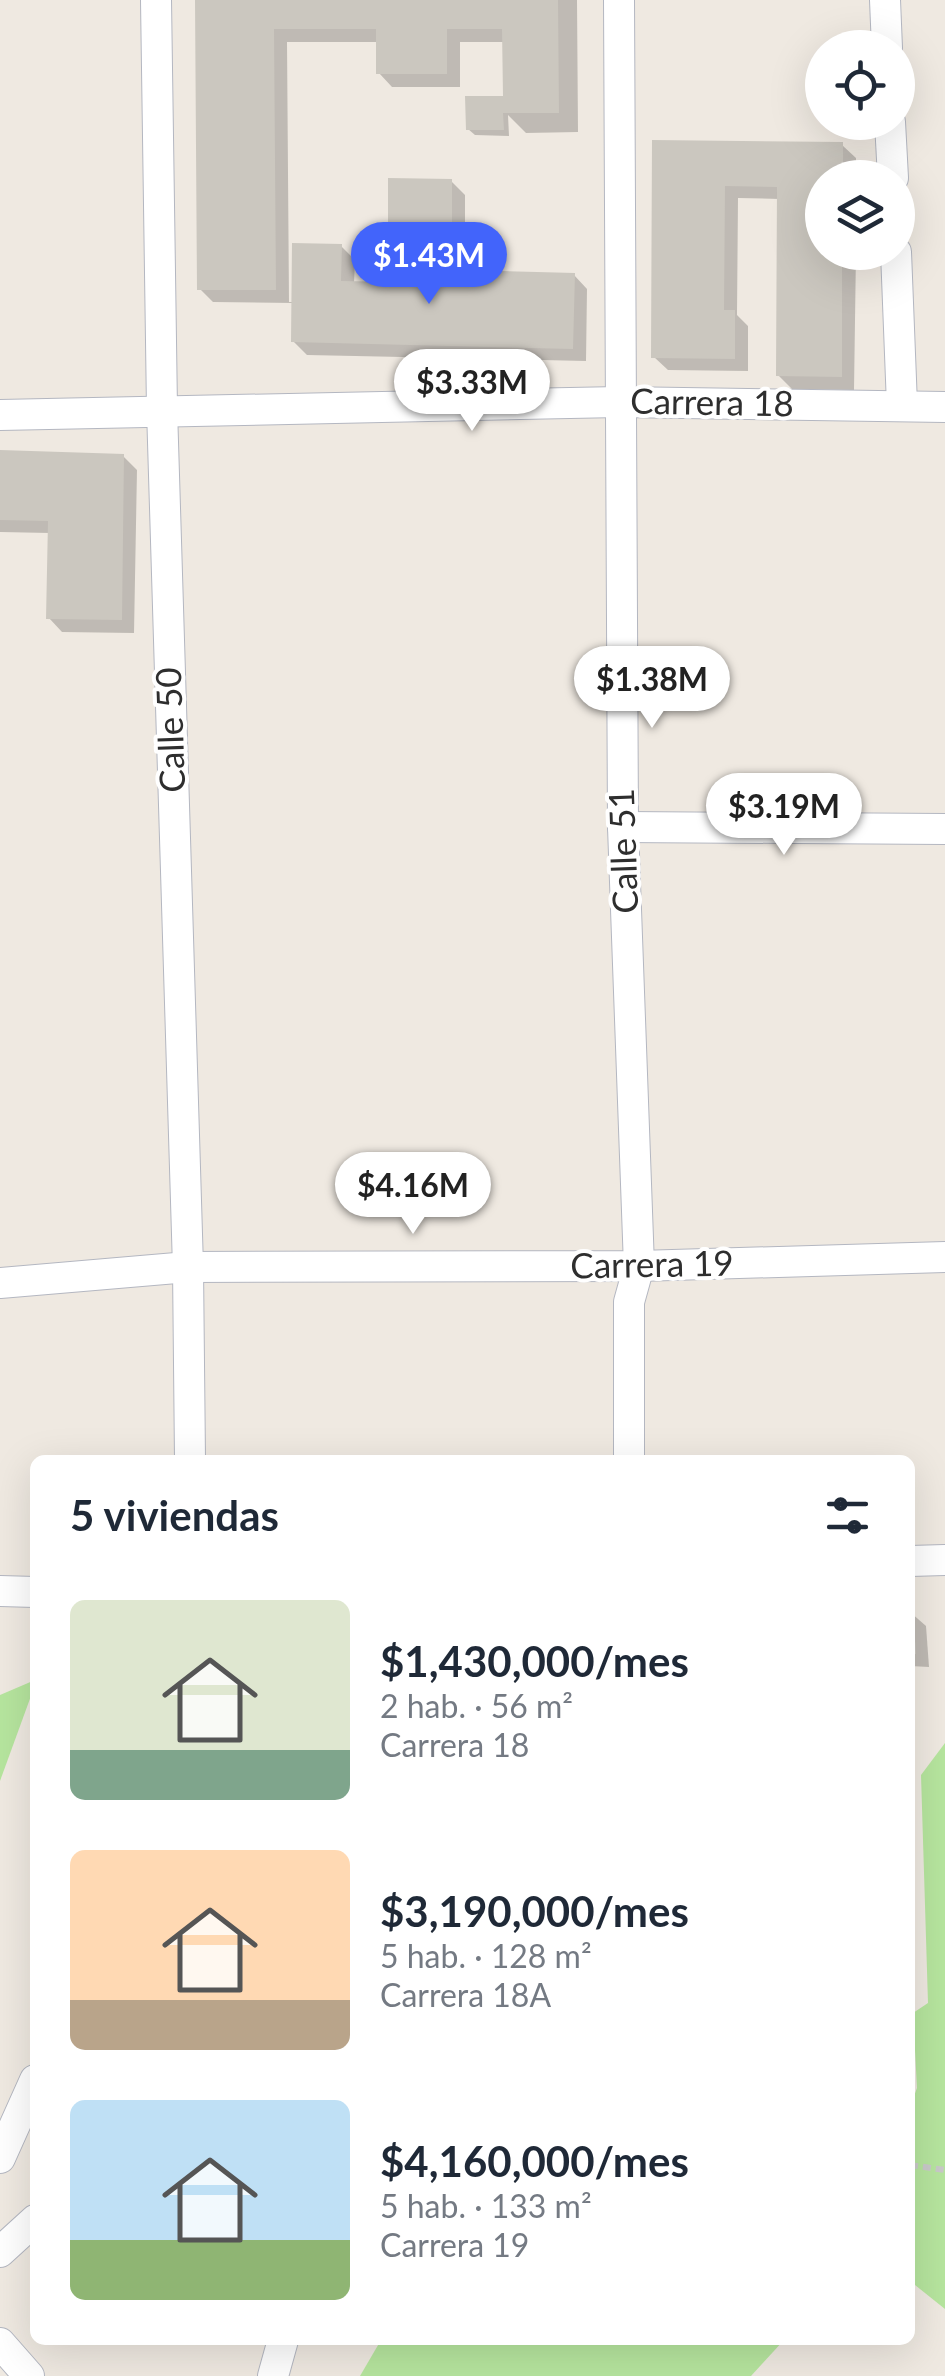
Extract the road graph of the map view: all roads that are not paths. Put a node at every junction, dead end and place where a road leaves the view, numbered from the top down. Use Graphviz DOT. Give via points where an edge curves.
graph roads {
  1 [pos="156,0"];
  2 [pos="619,0"];
  3 [pos="885,0"];
  4 [pos="886,30"];
  5 [pos="897,270"];
  6 [pos="619,402"];
  7 [pos="902,405"];
  8 [pos="945,407"];
  9 [pos="162,409"];
  10 [pos="0,414"];
  11 [pos="623,828"];
  12 [pos="945,829"];
  13 [pos="945,1257"];
  14 [pos="639,1266"];
  15 [pos="188,1268"];
  16 [pos="0,1283"];
  17 [pos="190,1455"];
  18 [pos="629,1455"];
  19 [pos="945,1560"];
  20 [pos="915,1561"];
  21 [pos="0,1591"];
  22 [pos="30,1592"];
  23 [pos="30,2091"];
  24 [pos="0,2158"];
  25 [pos="30,2225"];
  26 [pos="0,2252"];
  27 [pos="0,2343"];
  28 [pos="282,2345"];
  29 [pos="29,2376"];
  30 [pos="273,2376"];
  1 -- 9 [label="street, Calle 50"];
  2 -- 6 [label="street, Calle 51"];
  3 -- 4 [label="street"];
  5 -- 7 [label="street"];
  6 -- 7 [label="street, Carrera 18"];
  6 -- 9 [label="street, Carrera 18"];
  6 -- 11 [label="street, Calle 51"];
  7 -- 8 [label="street, Carrera 18"];
  9 -- 10 [label="street, Carrera 18"];
  9 -- 15 [label="street, Calle 50"];
  11 -- 12 [label="street"];
  11 -- 14 [label="street, Calle 51"];
  13 -- 14 [label="street, Carrera 19"];
  14 -- 15 [label="street, Carrera 19"];
  14 -- 18 [label="street, Calle 51" via="629,1302"];
  15 -- 16 [label="street, Carrera 19"];
  15 -- 17 [label="street, Calle 50"];
  19 -- 20 [label="street"];
  21 -- 22 [label="street"];
  23 -- 24 [label="street"];
  25 -- 26 [label="street"];
  27 -- 29 [label="street"];
  28 -- 30 [label="street"];
}
